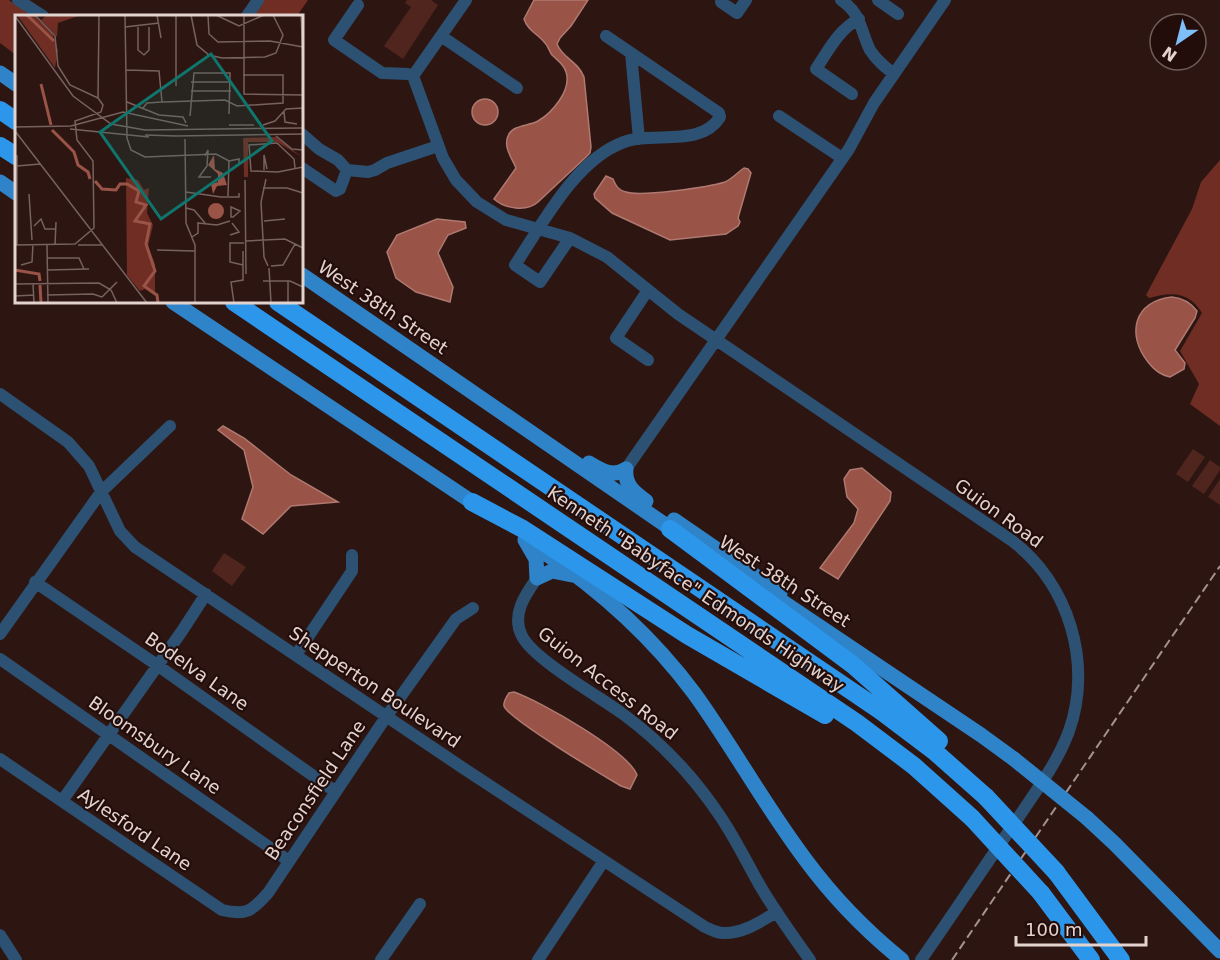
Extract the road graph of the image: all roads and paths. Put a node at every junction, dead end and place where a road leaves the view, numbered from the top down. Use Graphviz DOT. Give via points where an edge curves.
graph roads {
  1 [pos="18,0"];
  2 [pos="258,0"];
  3 [pos="466,0"];
  4 [pos="723,0"];
  5 [pos="746,0"];
  6 [pos="841,0"];
  7 [pos="878,0"];
  8 [pos="945,0"];
  9 [pos="358,5"];
  10 [pos="898,14"];
  11 [pos="41,15"];
  12 [pos="248,15"];
  13 [pos="859,19"];
  14 [pos="441,36"];
  15 [pos="606,36"];
  16 [pos="631,53"];
  17 [pos="0,73"];
  18 [pos="894,74"];
  19 [pos="413,76"];
  20 [pos="15,83"];
  21 [pos="517,88"];
  22 [pos="852,94"];
  23 [pos="0,110"];
  24 [pos="779,116"];
  25 [pos="15,121"];
  26 [pos="303,135"];
  27 [pos="639,139"];
  28 [pos="0,146"];
  29 [pos="438,146"];
  30 [pos="15,155"];
  31 [pos="842,158"];
  32 [pos="303,169"];
  33 [pos="346,174"];
  34 [pos="0,182"];
  35 [pos="15,192"];
  36 [pos="539,230"];
  37 [pos="570,238"];
  38 [pos="303,276"];
  39 [pos="648,290"];
  40 [pos="174,303"];
  41 [pos="235,303"];
  42 [pos="279,303"];
  43 [pos="715,339"];
  44 [pos="648,360"];
  45 [pos="0,394"];
  46 [pos="170,426"];
  47 [pos="544,440"];
  48 [pos="626,469"];
  49 [pos="101,492"];
  50 [pos="472,502"];
  51 [pos="670,529"];
  52 [pos="525,540"];
  53 [pos="352,555"];
  54 [pos="578,577"];
  55 [pos="537,578"];
  56 [pos="35,582"];
  57 [pos="206,594"];
  58 [pos="473,608"];
  59 [pos="820,627"];
  60 [pos="0,634"];
  61 [pos="296,656"];
  62 [pos="0,658"];
  63 [pos="157,665"];
  64 [pos="386,717"];
  65 [pos="108,735"];
  66 [pos="0,759"];
  67 [pos="914,766"];
  68 [pos="336,792"];
  69 [pos="986,797"];
  70 [pos="62,801"];
  71 [pos="289,861"];
  72 [pos="603,862"];
  73 [pos="420,904"];
  74 [pos="254,909"];
  75 [pos="777,912"];
  76 [pos="0,936"];
  77 [pos="1220,951"];
  78 [pos="897,955"];
  79 [pos="16,960"];
  80 [pos="381,960"];
  81 [pos="538,960"];
  82 [pos="810,960"];
  83 [pos="921,960"];
  84 [pos="1091,960"];
  85 [pos="1121,960"];
  1 -- 11 [label="street"];
  2 -- 12 [label="street"];
  3 -- 14 [label="street"];
  4 -- 5 [label="street" via="737,13"];
  6 -- 13 [label="street"];
  7 -- 10 [label="street"];
  8 -- 18 [label="street"];
  9 -- 19 [label="street" via="334,40 382,73"];
  13 -- 18 [label="street" via="871,51"];
  13 -- 22 [label="street" via="843,30 816,69"];
  14 -- 19 [label="street"];
  14 -- 21 [label="street"];
  15 -- 16 [label="street"];
  16 -- 27 [label="street"];
  16 -- 27 [label="street" via="720,116 710,128 699,133"];
  17 -- 20 [label="main road"];
  18 -- 31 [label="street"];
  19 -- 29 [label="street, Guion Road"];
  23 -- 25 [label="highway"];
  24 -- 31 [label="street"];
  26 -- 33 [label="street" via="338,160"];
  27 -- 36 [label="street" via="622,142 587,167 560,196"];
  28 -- 30 [label="highway"];
  29 -- 33 [label="street" via="370,172"];
  29 -- 36 [label="street, Guion Road" via="456,180 477,202 506,220"];
  31 -- 43 [label="street"];
  32 -- 33 [label="street" via="335,191 340,189"];
  34 -- 35 [label="main road"];
  36 -- 37 [label="street, Guion Road"];
  36 -- 37 [label="street" via="515,265 540,282"];
  37 -- 39 [label="street, Guion Road" via="607,257"];
  38 -- 47 [label="main road, West 38th Street"];
  39 -- 43 [label="street, Guion Road"];
  39 -- 44 [label="street" via="616,338"];
  40 -- 50 [label="main road"];
  41 -- 67 [label="highway, Kenneth \"Babyface\" Edmonds Highway" via="849,718"];
  42 -- 69 [label="highway, Kenneth \"Babyface\" Edmonds Highway" via="881,711"];
  43 -- 48 [label="street"];
  43 -- 83 [label="street, Guion Road" via="1016,544 1052,584 1071,626 1077,653 1077,692 1064,743 1050,770"];
  45 -- 49 [label="street, Shepperton Boulevard" via="68,442 89,466"];
  46 -- 49 [label="street"];
  47 -- 48 [label="main road" via="602,470 616,473"];
  47 -- 51 [label="main road, West 38th Street"];
  48 -- 59 [label="main road" via="628,483 638,495 778,591"];
  49 -- 56 [label="street"];
  49 -- 57 [label="street, Shepperton Boulevard" via="120,531 135,547"];
  50 -- 52 [label="main road"];
  50 -- 67 [label="highway" via="523,529 687,636"];
  51 -- 59 [label="main road, West 38th Street"];
  51 -- 69 [label="highway" via="853,665 953,754"];
  52 -- 54 [label="main road"];
  52 -- 55 [label="main road" via="537,563"];
  53 -- 61 [label="street" via="352,571"];
  54 -- 55 [label="main road" via="555,571"];
  54 -- 78 [label="main road" via="631,623 675,670 812,867 859,921"];
  55 -- 75 [label="street, Guion Access Road" via="518,613 525,642 625,715 672,757 722,819"];
  56 -- 60 [label="street"];
  56 -- 63 [label="street, Bodelva Lane"];
  57 -- 61 [label="street, Shepperton Boulevard"];
  57 -- 63 [label="street"];
  58 -- 64 [label="street, Beaconsfield Lane" via="456,619"];
  59 -- 77 [label="main road, West 38th Street, bridge" via="981,735 1087,818"];
  61 -- 64 [label="street, Shepperton Boulevard"];
  62 -- 65 [label="street, Bloomsbury Lane"];
  63 -- 65 [label="street"];
  63 -- 68 [label="street, Bodelva Lane"];
  64 -- 68 [label="street, Beaconsfield Lane"];
  64 -- 72 [label="street, Shepperton Boulevard"];
  65 -- 70 [label="street"];
  65 -- 71 [label="street, Bloomsbury Lane"];
  66 -- 70 [label="street, Aylesford Lane"];
  67 -- 84 [label="highway, Kenneth \"Babyface\" Edmonds Highway, bridge" via="972,818 1041,893"];
  68 -- 71 [label="street, Beaconsfield Lane"];
  69 -- 85 [label="highway, Kenneth \"Babyface\" Edmonds Highway, bridge" via="1056,872"];
  70 -- 74 [label="street, Aylesford Lane" via="222,910 238,914"];
  71 -- 74 [label="street, Beaconsfield Lane"];
  72 -- 75 [label="street, Shepperton Boulevard" via="705,927 722,933 754,925"];
  72 -- 81 [label="street"];
  73 -- 80 [label="street"];
  75 -- 82 [label="street, Guion Access Road"];
  76 -- 79 [label="street"];
}
